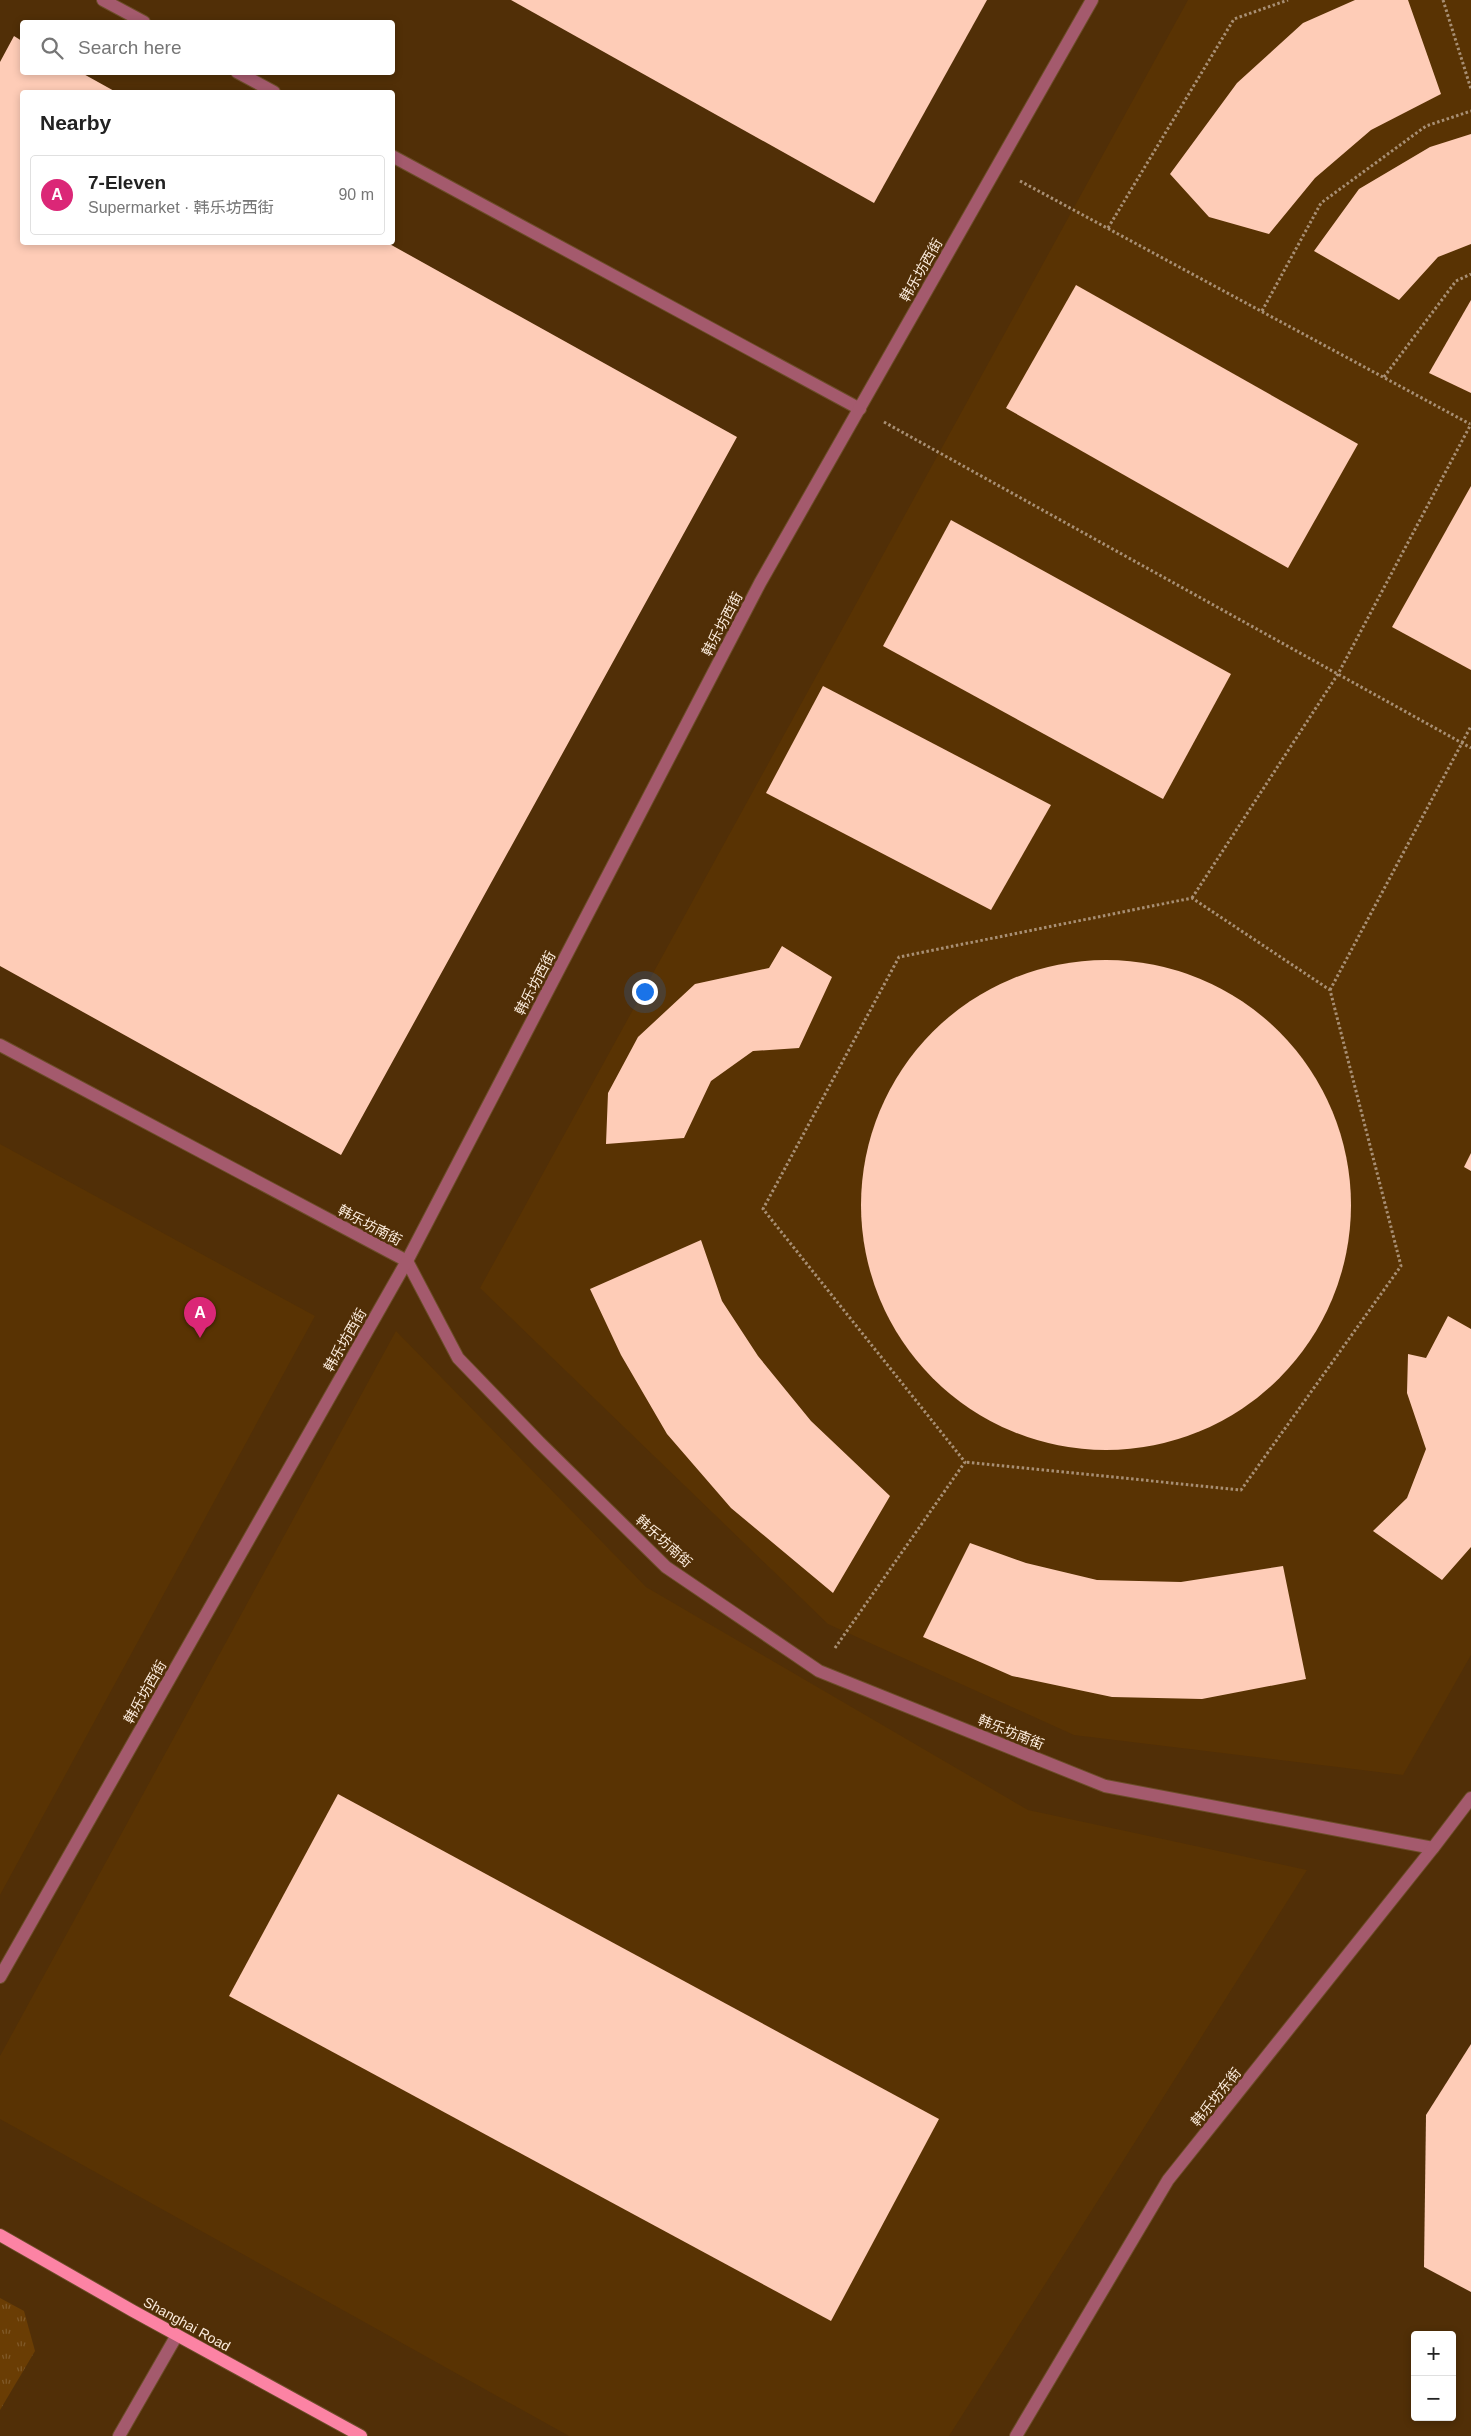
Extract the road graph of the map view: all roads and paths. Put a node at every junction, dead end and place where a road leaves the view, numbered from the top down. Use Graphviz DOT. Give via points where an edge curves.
graph roads {
  1 [pos="103,0"];
  2 [pos="1092,0"];
  3 [pos="1288,0"];
  4 [pos="1443,0"];
  5 [pos="140,20"];
  6 [pos="243,75"];
  7 [pos="1471,89"];
  8 [pos="270,90"];
  9 [pos="1471,112"];
  10 [pos="395,158"];
  11 [pos="996,168"];
  12 [pos="1108,228"];
  13 [pos="1471,274"];
  14 [pos="1262,311"];
  15 [pos="1384,377"];
  16 [pos="860,409"];
  17 [pos="1471,424"];
  18 [pos="1338,674"];
  19 [pos="1471,726"];
  20 [pos="1462,742"];
  21 [pos="1471,748"];
  22 [pos="1192,898"];
  23 [pos="1330,990"];
  24 [pos="0,1045"];
  25 [pos="407,1261"];
  26 [pos="965,1462"];
  27 [pos="819,1672"];
  28 [pos="1471,1798"];
  29 [pos="1433,1848"];
  30 [pos="0,1977"];
  31 [pos="0,2235"];
  32 [pos="177,2335"];
  33 [pos="119,2436"];
  34 [pos="361,2436"];
  35 [pos="1016,2436"];
  1 -- 5 [label="street"];
  2 -- 11 [label="street, 韩乐坊西街"];
  3 -- 12 [label="path" via="1234,19"];
  4 -- 7 [label="path"];
  6 -- 8 [label="street"];
  9 -- 14 [label="path" via="1426,126 1322,203"];
  10 -- 16 [label="street"];
  11 -- 12 [label="path"];
  11 -- 16 [label="street, 韩乐坊西街"];
  12 -- 14 [label="path"];
  13 -- 15 [label="path" via="1456,281"];
  14 -- 15 [label="path"];
  15 -- 17 [label="path"];
  16 -- 18 [label="path"];
  16 -- 25 [label="street, 韩乐坊西街" via="760,583"];
  17 -- 18 [label="path"];
  18 -- 20 [label="path"];
  18 -- 22 [label="path"];
  19 -- 20 [label="path"];
  20 -- 21 [label="path"];
  20 -- 23 [label="path"];
  22 -- 23 [label="path"];
  22 -- 26 [label="path" via="899,957 763,1210"];
  23 -- 26 [label="path" via="1401,1266 1241,1490"];
  24 -- 25 [label="street, 韩乐坊南街"];
  25 -- 27 [label="street, 韩乐坊南街" via="458,1358 539,1442 666,1567"];
  25 -- 30 [label="street, 韩乐坊西街"];
  26 -- 27 [label="path"];
  27 -- 29 [label="street, 韩乐坊南街" via="1105,1786"];
  28 -- 29 [label="street, 韩乐坊东街"];
  29 -- 35 [label="street, 韩乐坊东街" via="1168,2180"];
  31 -- 32 [label="main road, Shanghai Road"];
  32 -- 33 [label="street"];
  32 -- 34 [label="main road, Shanghai Road"];
}
